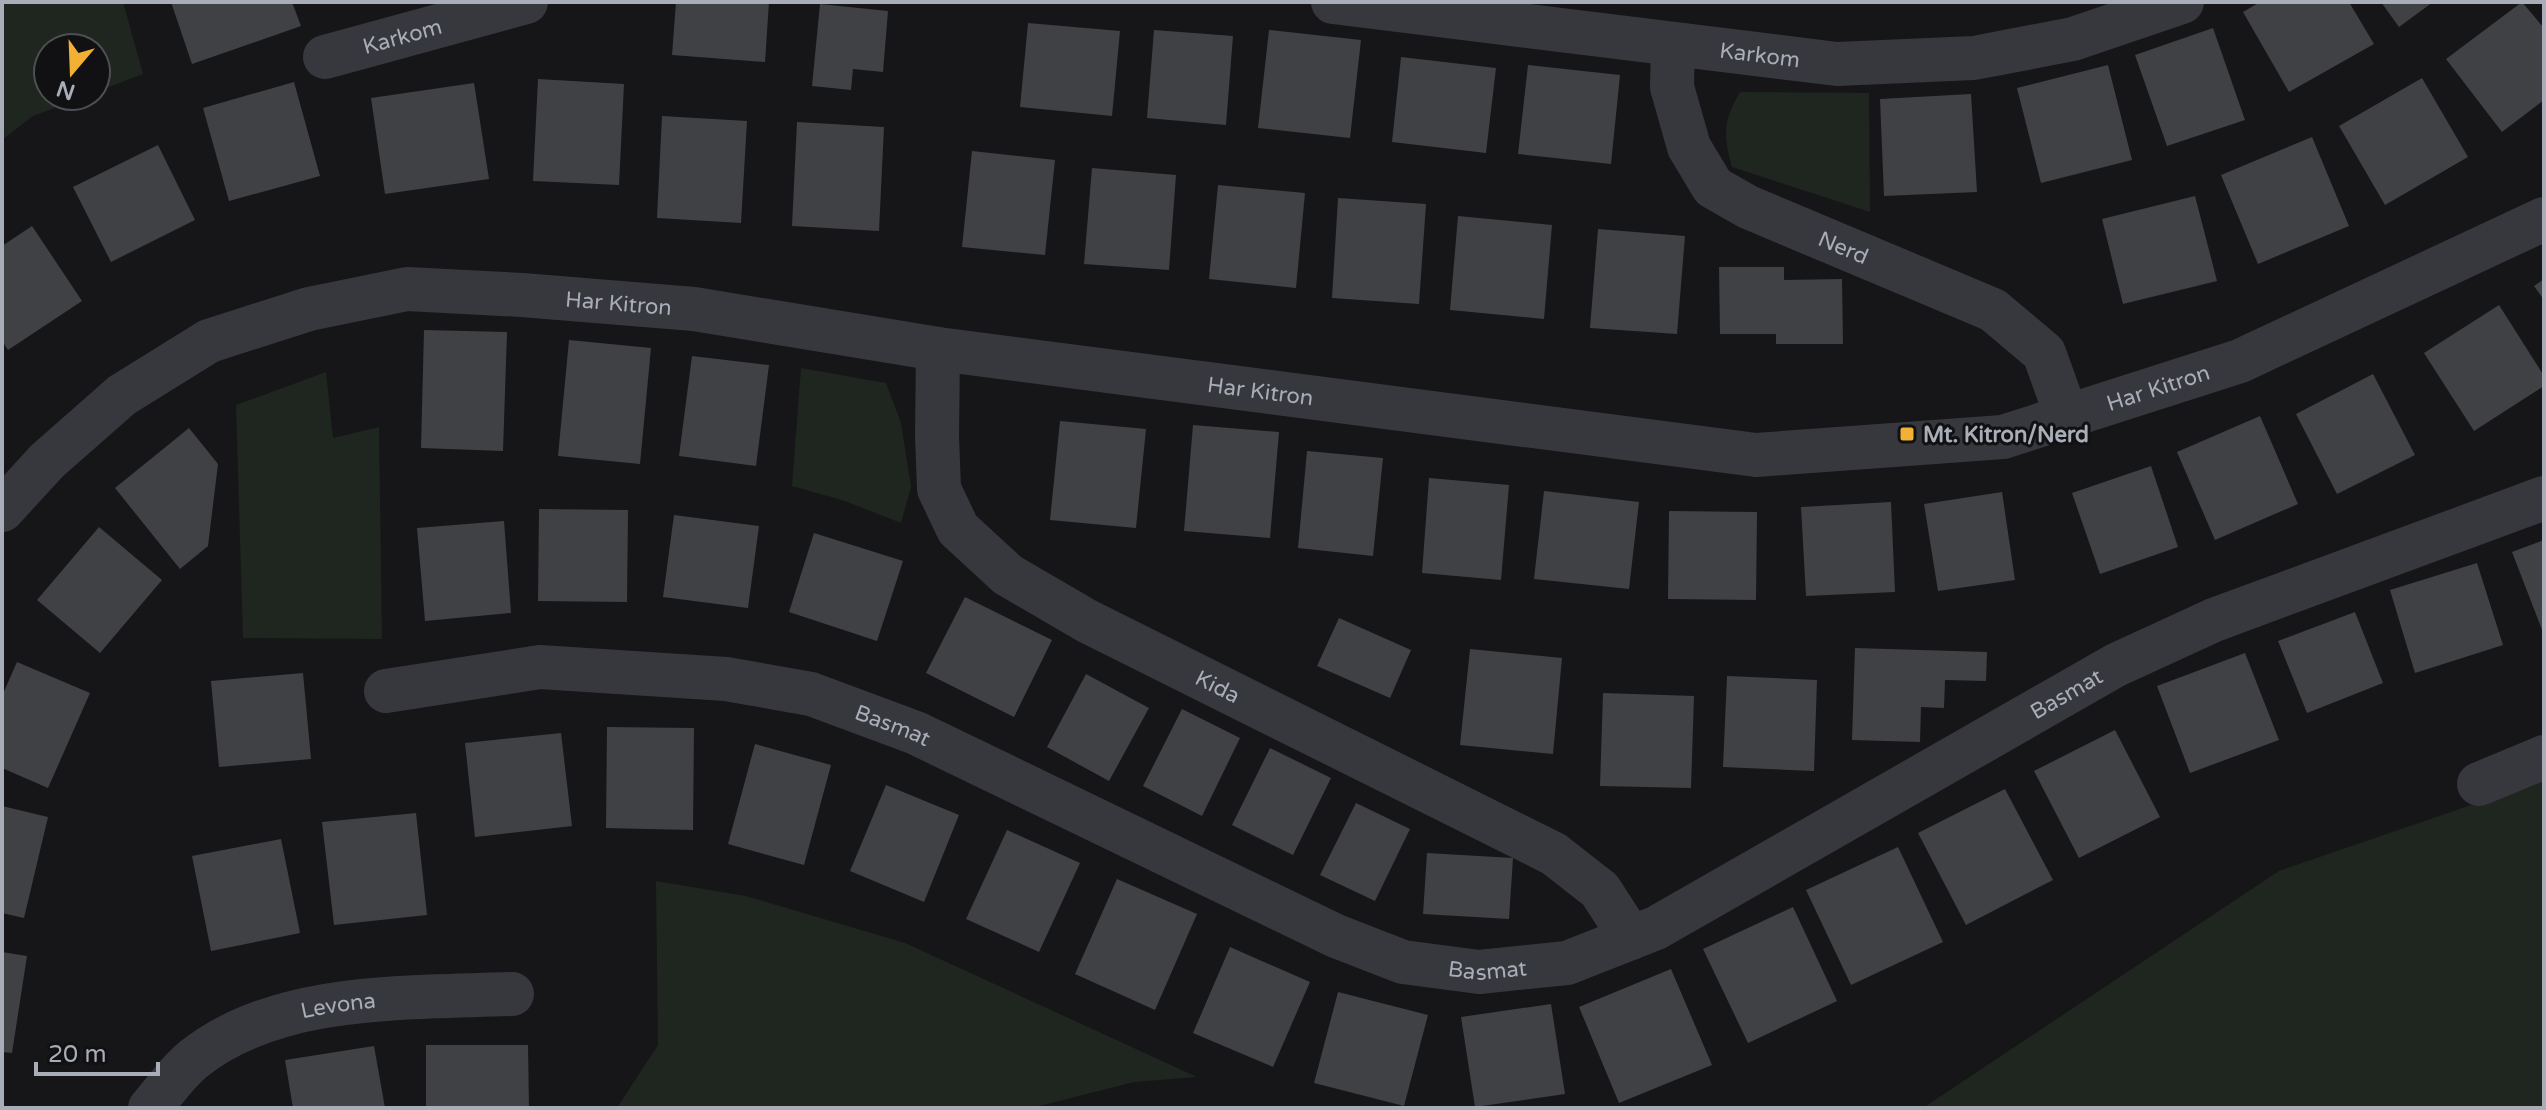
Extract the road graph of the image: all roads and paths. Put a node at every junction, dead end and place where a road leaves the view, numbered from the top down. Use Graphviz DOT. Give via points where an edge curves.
graph roads {
  1 [pos="526,2"];
  2 [pos="1333,2"];
  3 [pos="2182,2"];
  4 [pos="1673,44"];
  5 [pos="325,57"];
  6 [pos="2544,219"];
  7 [pos="938,349"];
  8 [pos="2067,417"];
  9 [pos="2544,498"];
  10 [pos="2,510"];
  11 [pos="386,691"];
  12 [pos="2544,757"];
  13 [pos="2479,784"];
  14 [pos="1631,938"];
  15 [pos="512,994"];
  16 [pos="150,1108"];
  1 -- 5 [label="street, Karkom"];
  2 -- 4 [label="street, Karkom"];
  3 -- 4 [label="street, Karkom" via="2073,39 1974,58 1837,64"];
  4 -- 8 [label="street, Nerd" via="1672,87 1689,147 1713,187 1748,207 1993,310 2044,353"];
  6 -- 8 [label="street, Har Kitron" via="2240,361"];
  7 -- 8 [label="street, Har Kitron" via="1756,455 2003,437"];
  7 -- 10 [label="street, Har Kitron" via="694,309 407,289 309,309 209,341 122,395 47,461"];
  7 -- 14 [label="street, Kida" via="939,489 958,529 1008,575 1087,621 1554,854 1600,890"];
  9 -- 14 [label="street, Basmat" via="2214,620 2116,665"];
  11 -- 14 [label="street, Basmat" via="540,667 726,679 811,694 916,733 1336,936 1403,962 1479,972 1567,963"];
  12 -- 13 [label="street"];
  15 -- 16 [label="street, Levona" via="359,999 252,1024 194,1058"];
}
